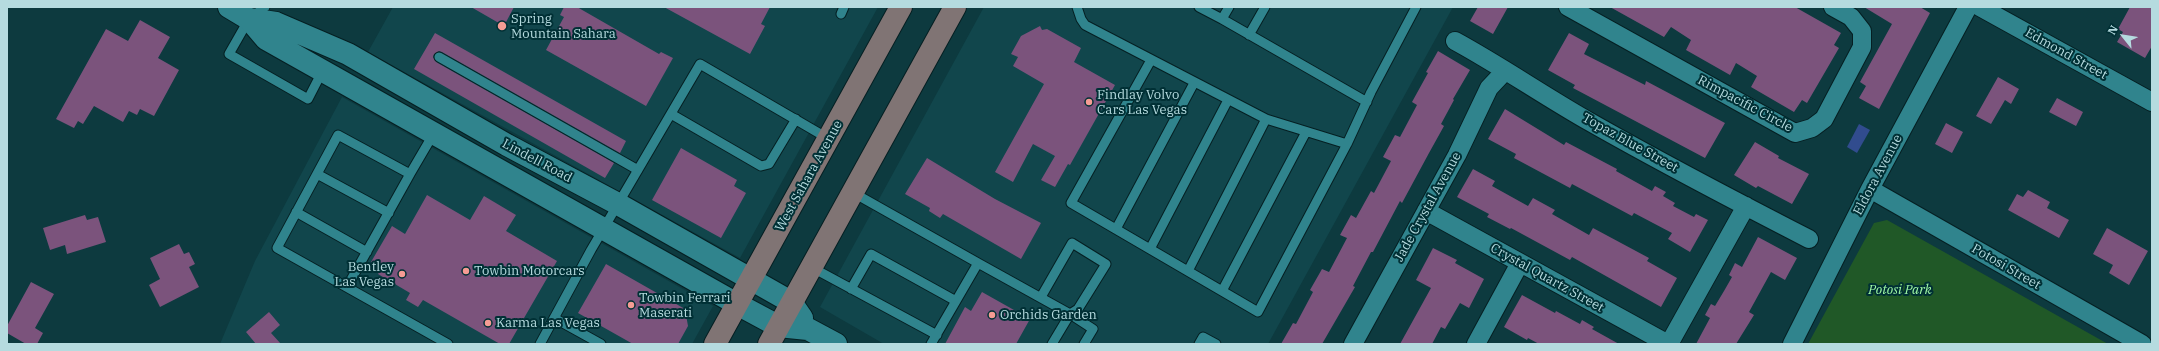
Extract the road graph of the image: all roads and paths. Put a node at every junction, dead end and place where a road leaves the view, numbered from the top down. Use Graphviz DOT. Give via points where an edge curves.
graph roads {
  1 [pos="229,7"];
  2 [pos="901,7"];
  3 [pos="955,7"];
  4 [pos="1077,7"];
  5 [pos="1199,7"];
  6 [pos="1229,7"];
  7 [pos="1265,7"];
  8 [pos="1416,7"];
  9 [pos="1568,7"];
  10 [pos="1833,7"];
  11 [pos="1968,7"];
  12 [pos="1980,7"];
  13 [pos="257,13"];
  14 [pos="1222,19"];
  15 [pos="1249,35"];
  16 [pos="1455,41"];
  17 [pos="440,57"];
  18 [pos="1151,60"];
  19 [pos="323,70"];
  20 [pos="1505,71"];
  21 [pos="1194,83"];
  22 [pos="1228,100"];
  23 [pos="1367,102"];
  24 [pos="2152,102"];
  25 [pos="671,114"];
  26 [pos="1266,119"];
  27 [pos="796,120"];
  28 [pos="434,132"];
  29 [pos="1306,132"];
  30 [pos="830,138"];
  31 [pos="1347,144"];
  32 [pos="526,155"];
  33 [pos="638,170"];
  34 [pos="317,174"];
  35 [pos="410,174"];
  36 [pos="1870,189"];
  37 [pos="852,191"];
  38 [pos="618,204"];
  39 [pos="1746,206"];
  40 [pos="1426,211"];
  41 [pos="296,212"];
  42 [pos="389,213"];
  43 [pos="604,228"];
  44 [pos="1116,230"];
  45 [pos="1809,239"];
  46 [pos="1150,249"];
  47 [pos="367,252"];
  48 [pos="978,262"];
  49 [pos="1520,263"];
  50 [pos="810,267"];
  51 [pos="1188,271"];
  52 [pos="751,279"];
  53 [pos="347,287"];
  54 [pos="851,289"];
  55 [pos="1222,291"];
  56 [pos="1041,297"];
  57 [pos="956,301"];
  58 [pos="791,302"];
  59 [pos="737,304"];
  60 [pos="1070,314"];
  61 [pos="554,318"];
  62 [pos="808,329"];
  63 [pos="774,335"];
  64 [pos="936,335"];
  65 [pos="590,341"];
  66 [pos="448,344"];
  67 [pos="540,344"];
  68 [pos="601,344"];
  69 [pos="715,344"];
  70 [pos="836,344"];
  71 [pos="931,344"];
  72 [pos="1052,344"];
  73 [pos="1084,344"];
  74 [pos="1199,344"];
  75 [pos="1216,344"];
  76 [pos="1353,344"];
  77 [pos="1476,344"];
  78 [pos="1669,344"];
  79 [pos="1792,344"];
  80 [pos="2142,344"];
  1 -- 13 [label="street, Lindell Road"];
  2 -- 30 [label="main road, West Sahara Avenue"];
  3 -- 37 [label="main road"];
  4 -- 18 [label="lane" via="1080,19 1085,25"];
  5 -- 14 [label="lane"];
  6 -- 14 [label="lane"];
  7 -- 15 [label="lane"];
  8 -- 23 [label="lane"];
  9 -- 10 [label="street, Rimpacific Circle" via="1795,132 1812,128 1824,119 1862,47 1862,31 1851,17"];
  11 -- 36 [label="street, Eldora Avenue"];
  12 -- 24 [label="street, Edmond Street"];
  13 -- 19 [label="street, Lindell Road" via="266,39"];
  13 -- 19 [label="lane" via="229,54 308,99"];
  13 -- 32 [label="street, Lindell Road" via="348,54"];
  14 -- 15 [label="lane"];
  15 -- 23 [label="lane"];
  16 -- 20 [label="street, Topaz Blue Street"];
  17 -- 33 [label="lane"];
  18 -- 21 [label="lane"];
  18 -- 44 [label="lane" via="1071,203"];
  19 -- 28 [label="street, Lindell Road"];
  20 -- 39 [label="street, Topaz Blue Street" via="1595,125"];
  20 -- 40 [label="street, Jade Crystal Avenue" via="1489,88 1457,155"];
  21 -- 22 [label="lane"];
  21 -- 44 [label="lane"];
  22 -- 26 [label="lane"];
  22 -- 46 [label="lane"];
  23 -- 31 [label="lane"];
  25 -- 27 [label="lane" via="761,166 769,164"];
  25 -- 27 [label="lane" via="700,64"];
  25 -- 33 [label="lane"];
  26 -- 29 [label="lane"];
  26 -- 51 [label="lane"];
  27 -- 30 [label="lane"];
  28 -- 32 [label="street" via="442,125 506,157"];
  28 -- 35 [label="lane"];
  28 -- 43 [label="street, Lindell Road"];
  29 -- 31 [label="lane"];
  29 -- 55 [label="lane"];
  30 -- 52 [label="main road, West Sahara Avenue"];
  31 -- 55 [label="lane" via="1258,312"];
  32 -- 38 [label="street, Lindell Road"];
  33 -- 38 [label="lane"];
  34 -- 35 [label="lane" via="338,135"];
  34 -- 41 [label="lane"];
  34 -- 42 [label="lane"];
  35 -- 42 [label="lane"];
  36 -- 79 [label="street, Eldora Avenue"];
  36 -- 80 [label="street, Potosi Street"];
  37 -- 48 [label="lane"];
  37 -- 50 [label="main road"];
  38 -- 43 [label="lane"];
  38 -- 52 [label="street, Lindell Road"];
  39 -- 45 [label="street, Topaz Blue Street"];
  39 -- 78 [label="street"];
  40 -- 49 [label="street, Crystal Quartz Street"];
  40 -- 76 [label="street, Jade Crystal Avenue"];
  41 -- 47 [label="lane"];
  41 -- 53 [label="lane" via="277,248"];
  42 -- 47 [label="lane"];
  43 -- 59 [label="street, Lindell Road"];
  43 -- 61 [label="lane"];
  44 -- 46 [label="lane"];
  46 -- 51 [label="lane"];
  47 -- 53 [label="lane"];
  48 -- 56 [label="lane"];
  48 -- 57 [label="lane"];
  49 -- 77 [label="street"];
  49 -- 78 [label="street, Crystal Quartz Street"];
  50 -- 54 [label="lane"];
  50 -- 58 [label="main road"];
  51 -- 55 [label="lane"];
  52 -- 58 [label="street, Lindell Road"];
  52 -- 59 [label="main road, West Sahara Avenue"];
  53 -- 66 [label="lane"];
  54 -- 57 [label="lane" via="871,254"];
  54 -- 64 [label="lane"];
  56 -- 60 [label="lane"];
  56 -- 60 [label="lane" via="1072,243 1106,264 1078,309"];
  57 -- 64 [label="lane"];
  58 -- 62 [label="street, Lindell Road"];
  58 -- 63 [label="main road"];
  59 -- 63 [label="street, Lindell Road"];
  59 -- 69 [label="main road, West Sahara Avenue"];
  60 -- 72 [label="lane"];
  60 -- 73 [label="lane" via="1093,328"];
  61 -- 65 [label="lane"];
  61 -- 67 [label="lane"];
  62 -- 63 [label="street, Lindell Road"];
  62 -- 70 [label="street, Lindell Road"];
  64 -- 71 [label="lane"];
  65 -- 68 [label="lane"];
  74 -- 75 [label="lane" via="1203,337"];
}
